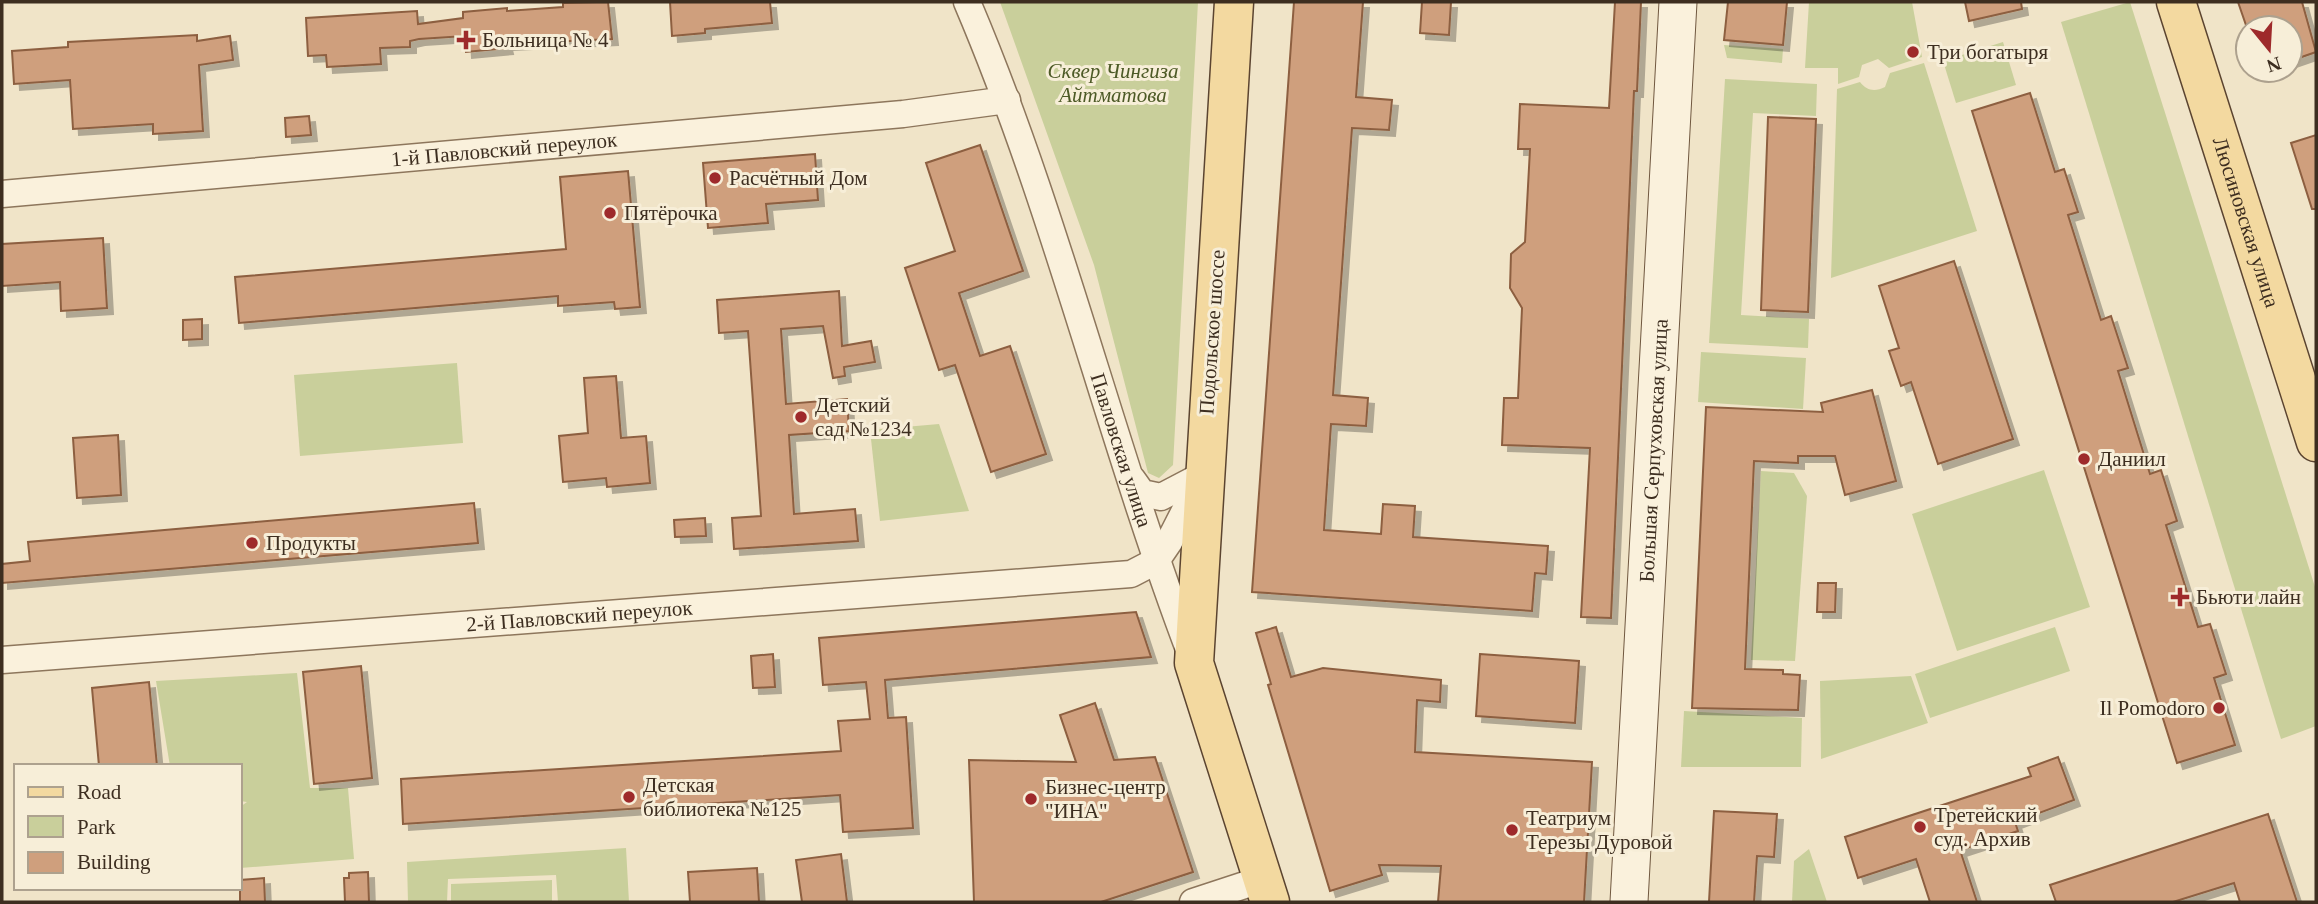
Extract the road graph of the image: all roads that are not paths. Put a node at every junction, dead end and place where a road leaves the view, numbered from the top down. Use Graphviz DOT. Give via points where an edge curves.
graph roads {
  1 [pos="967,2"];
  2 [pos="1234,2"];
  3 [pos="1678,2"];
  4 [pos="2176,2"];
  5 [pos="1007,100"];
  6 [pos="2,194"];
  7 [pos="2316,442"];
  8 [pos="1203,475"];
  9 [pos="1132,479"];
  10 [pos="1156,561"];
  11 [pos="2,660"];
  12 [pos="1194,663"];
  13 [pos="1267,891"];
  14 [pos="1193,902"];
  15 [pos="1629,902"];
  1 -- 5 [label="street, Павловская улица"];
  2 -- 8 [label="main road, Подольское шоссе"];
  3 -- 15 [label="street, Большая Серпуховская улица"];
  4 -- 7 [label="main road, Люсиновская улица"];
  5 -- 6 [label="street, 1-й Павловский переулок" via="902,114"];
  5 -- 9 [label="street, Павловская улица"];
  8 -- 9 [label="street" via="1161,497 1142,493"];
  8 -- 10 [label="street"];
  8 -- 12 [label="main road, Подольское шоссе"];
  9 -- 10 [label="street, Павловская улица"];
  10 -- 11 [label="street, 2-й Павловский переулок" via="1131,574"];
  10 -- 12 [label="street, Павловская улица"];
  12 -- 13 [label="main road, Павловская улица"];
  13 -- 14 [label="street"];
}
